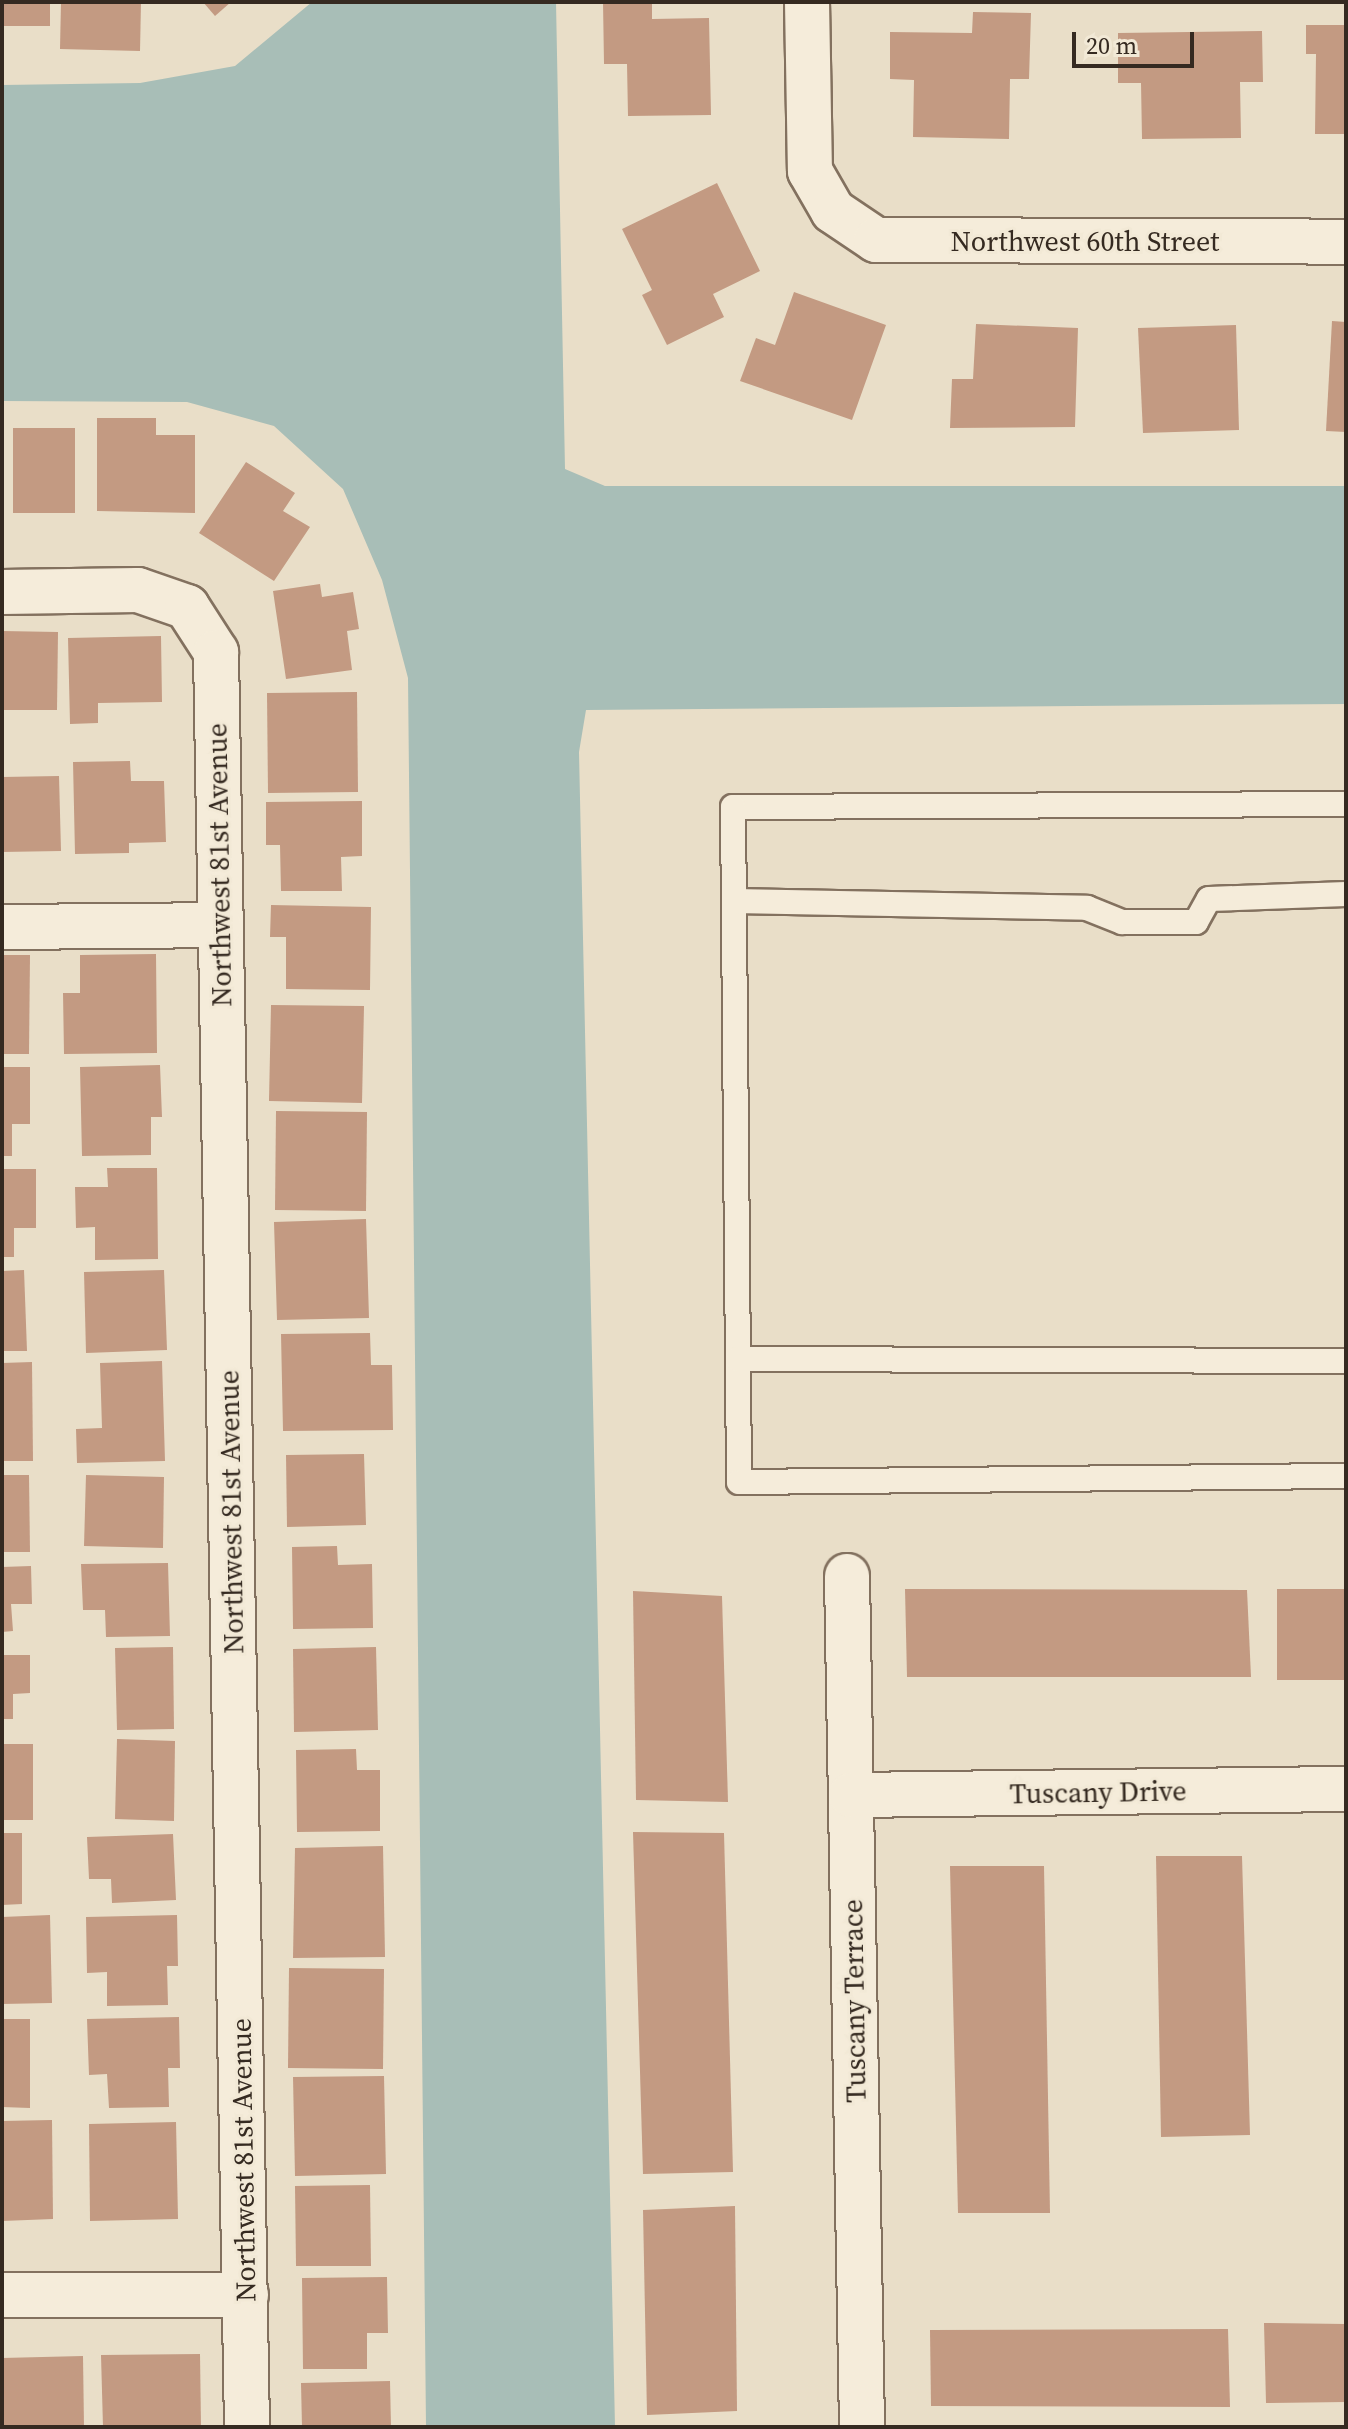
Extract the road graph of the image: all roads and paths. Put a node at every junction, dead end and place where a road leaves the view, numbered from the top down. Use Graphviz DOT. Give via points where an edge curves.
graph roads {
  1 [pos="807,2"];
  2 [pos="1346,242"];
  3 [pos="2,592"];
  4 [pos="1346,804"];
  5 [pos="1346,894"];
  6 [pos="734,901"];
  7 [pos="219,925"];
  8 [pos="2,927"];
  9 [pos="738,1359"];
  10 [pos="1346,1361"];
  11 [pos="1346,1476"];
  12 [pos="847,1576"];
  13 [pos="1346,1789"];
  14 [pos="851,1795"];
  15 [pos="2,2295"];
  16 [pos="246,2295"];
  17 [pos="247,2427"];
  18 [pos="862,2427"];
  1 -- 2 [label="street, Northwest 60th Street" via="810,171 833,211 876,240"];
  3 -- 7 [label="street, Northwest 81st Avenue" via="138,590 187,607 216,652"];
  4 -- 6 [label="lane" via="733,807"];
  5 -- 6 [label="lane" via="1209,899 1196,922 1122,922 1087,908"];
  6 -- 9 [label="lane"];
  7 -- 8 [label="street"];
  7 -- 16 [label="street, Northwest 81st Avenue"];
  9 -- 10 [label="lane"];
  9 -- 11 [label="lane" via="739,1482"];
  12 -- 14 [label="street, Tuscany Terrace"];
  13 -- 14 [label="street, Tuscany Drive"];
  14 -- 18 [label="street, Tuscany Terrace"];
  15 -- 16 [label="street"];
  16 -- 17 [label="street, Northwest 81st Avenue"];
}
